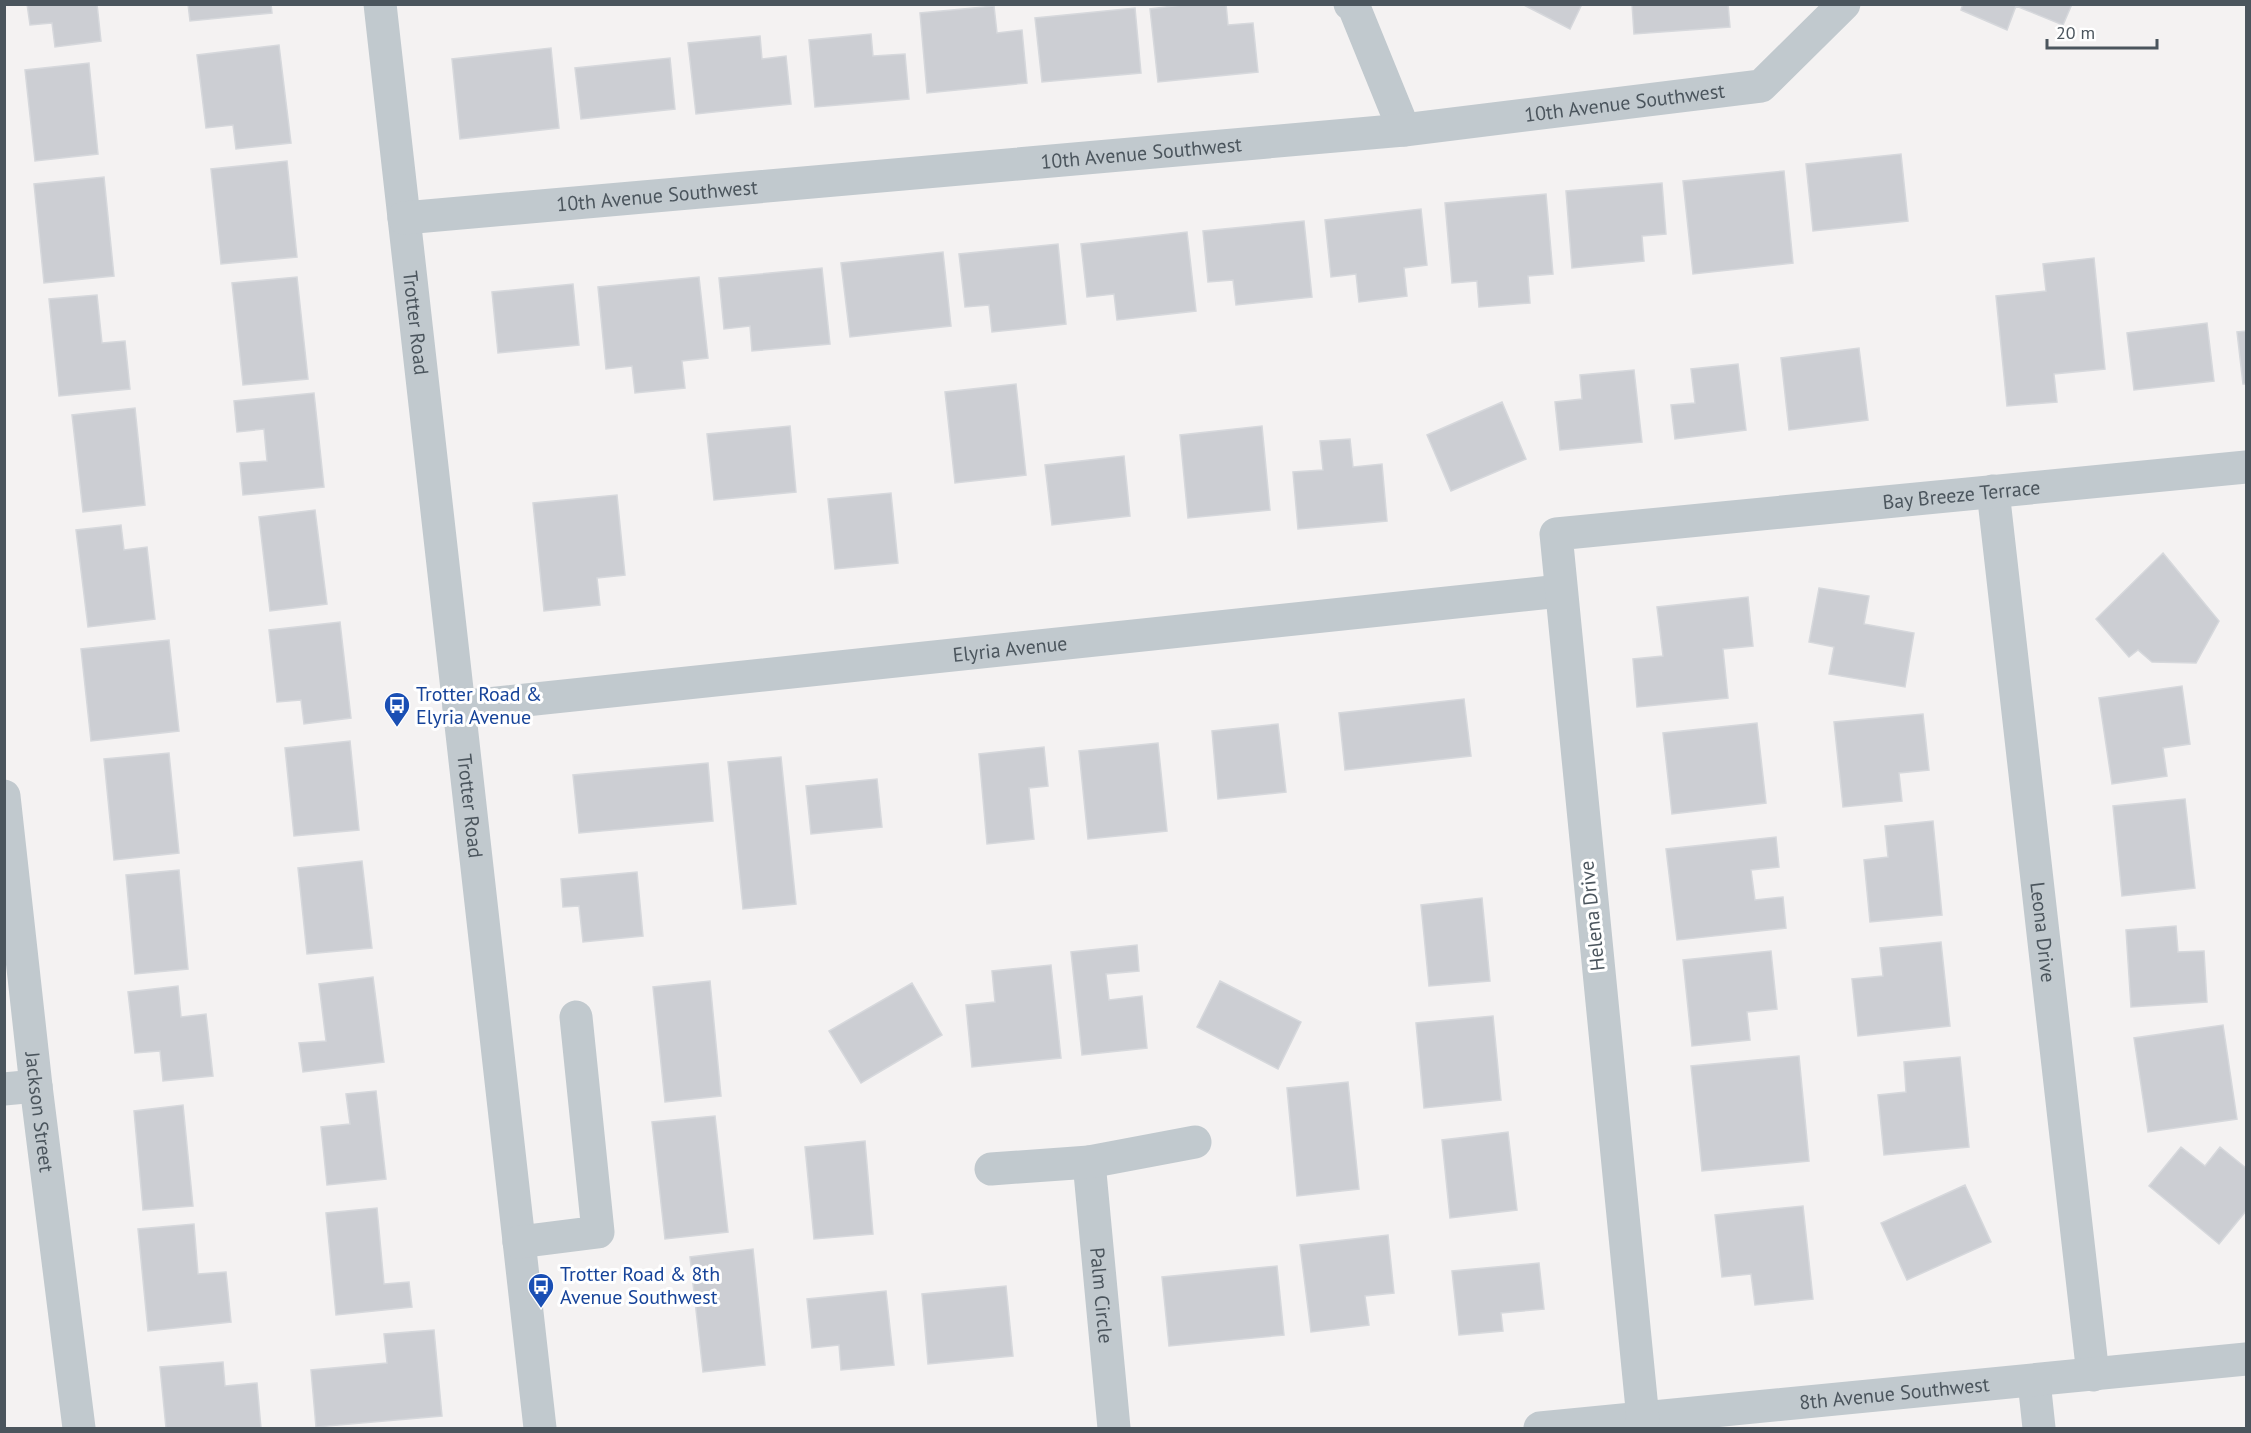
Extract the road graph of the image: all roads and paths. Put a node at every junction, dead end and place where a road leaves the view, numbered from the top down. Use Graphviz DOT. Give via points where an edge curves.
graph roads {
  1 [pos="380,4"];
  2 [pos="1350,4"];
  3 [pos="1844,4"];
  4 [pos="1404,130"];
  5 [pos="404,218"];
  6 [pos="2247,466"];
  7 [pos="1993,491"];
  8 [pos="1677,521"];
  9 [pos="1560,591"];
  10 [pos="459,707"];
  11 [pos="4,796"];
  12 [pos="576,1017"];
  13 [pos="20,1088"];
  14 [pos="1195,1142"];
  15 [pos="1089,1162"];
  16 [pos="991,1168"];
  17 [pos="519,1242"];
  18 [pos="2247,1359"];
  19 [pos="2093,1375"];
  20 [pos="2034,1381"];
  21 [pos="1641,1424"];
  22 [pos="79,1428"];
  23 [pos="540,1428"];
  24 [pos="1114,1428"];
  25 [pos="1540,1428"];
  26 [pos="2039,1428"];
  1 -- 5 [label="street, Trotter Road"];
  2 -- 4 [label="street"];
  3 -- 4 [label="street, 10th Avenue Southwest" via="1761,86"];
  4 -- 5 [label="street, 10th Avenue Southwest"];
  5 -- 10 [label="street, Trotter Road"];
  6 -- 7 [label="street, Bay Breeze Terrace"];
  7 -- 8 [label="street, Bay Breeze Terrace"];
  7 -- 19 [label="street, Leona Drive"];
  8 -- 9 [label="street, Helena Drive" via="1556,534"];
  9 -- 10 [label="street, Elyria Avenue"];
  9 -- 21 [label="street, Helena Drive"];
  10 -- 17 [label="street, Trotter Road"];
  11 -- 13 [label="street, Jackson Street"];
  12 -- 17 [label="street" via="598,1232"];
  13 -- 22 [label="street, Jackson Street"];
  14 -- 15 [label="street"];
  15 -- 16 [label="street"];
  15 -- 24 [label="street, Palm Circle"];
  17 -- 23 [label="street, Trotter Road"];
  18 -- 19 [label="street, 8th Avenue Southwest"];
  19 -- 20 [label="street, 8th Avenue Southwest"];
  20 -- 21 [label="street, 8th Avenue Southwest"];
  20 -- 26 [label="street"];
  21 -- 25 [label="street, 8th Avenue Southwest"];
}
